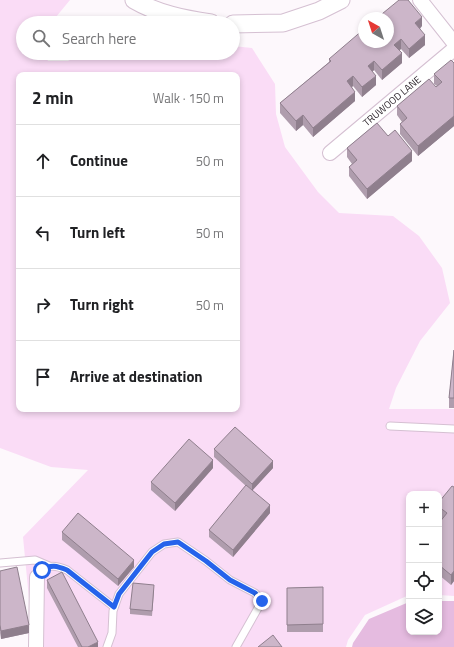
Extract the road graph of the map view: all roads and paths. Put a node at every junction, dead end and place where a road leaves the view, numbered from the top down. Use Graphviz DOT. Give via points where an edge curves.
graph roads {
  1 [pos="134,0"];
  2 [pos="341,0"];
  3 [pos="420,0"];
  4 [pos="175,16"];
  5 [pos="240,24"];
  6 [pos="454,43"];
  7 [pos="454,49"];
  8 [pos="330,153"];
  9 [pos="390,426"];
  10 [pos="454,429"];
  11 [pos="0,563"];
  12 [pos="49,566"];
  13 [pos="37,577"];
  14 [pos="114,607"];
  15 [pos="36,647"];
  16 [pos="107,647"];
  17 [pos="236,647"];
  1 -- 4 [label="street"];
  2 -- 5 [label="street" via="319,11 283,22"];
  3 -- 6 [label="street"];
  7 -- 8 [label="street, TRUWOOD LANE"];
  9 -- 10 [label="lane"];
  11 -- 12 [label="lane" via="35,560"];
  12 -- 13 [label="lane"];
  12 -- 14 [label="lane" via="67,570"];
  13 -- 15 [label="street"];
  14 -- 16 [label="lane" via="112,633"];
  14 -- 17 [label="lane" via="119,594 152,552 164,544 178,542 230,580 255,593 262,601"];
}
